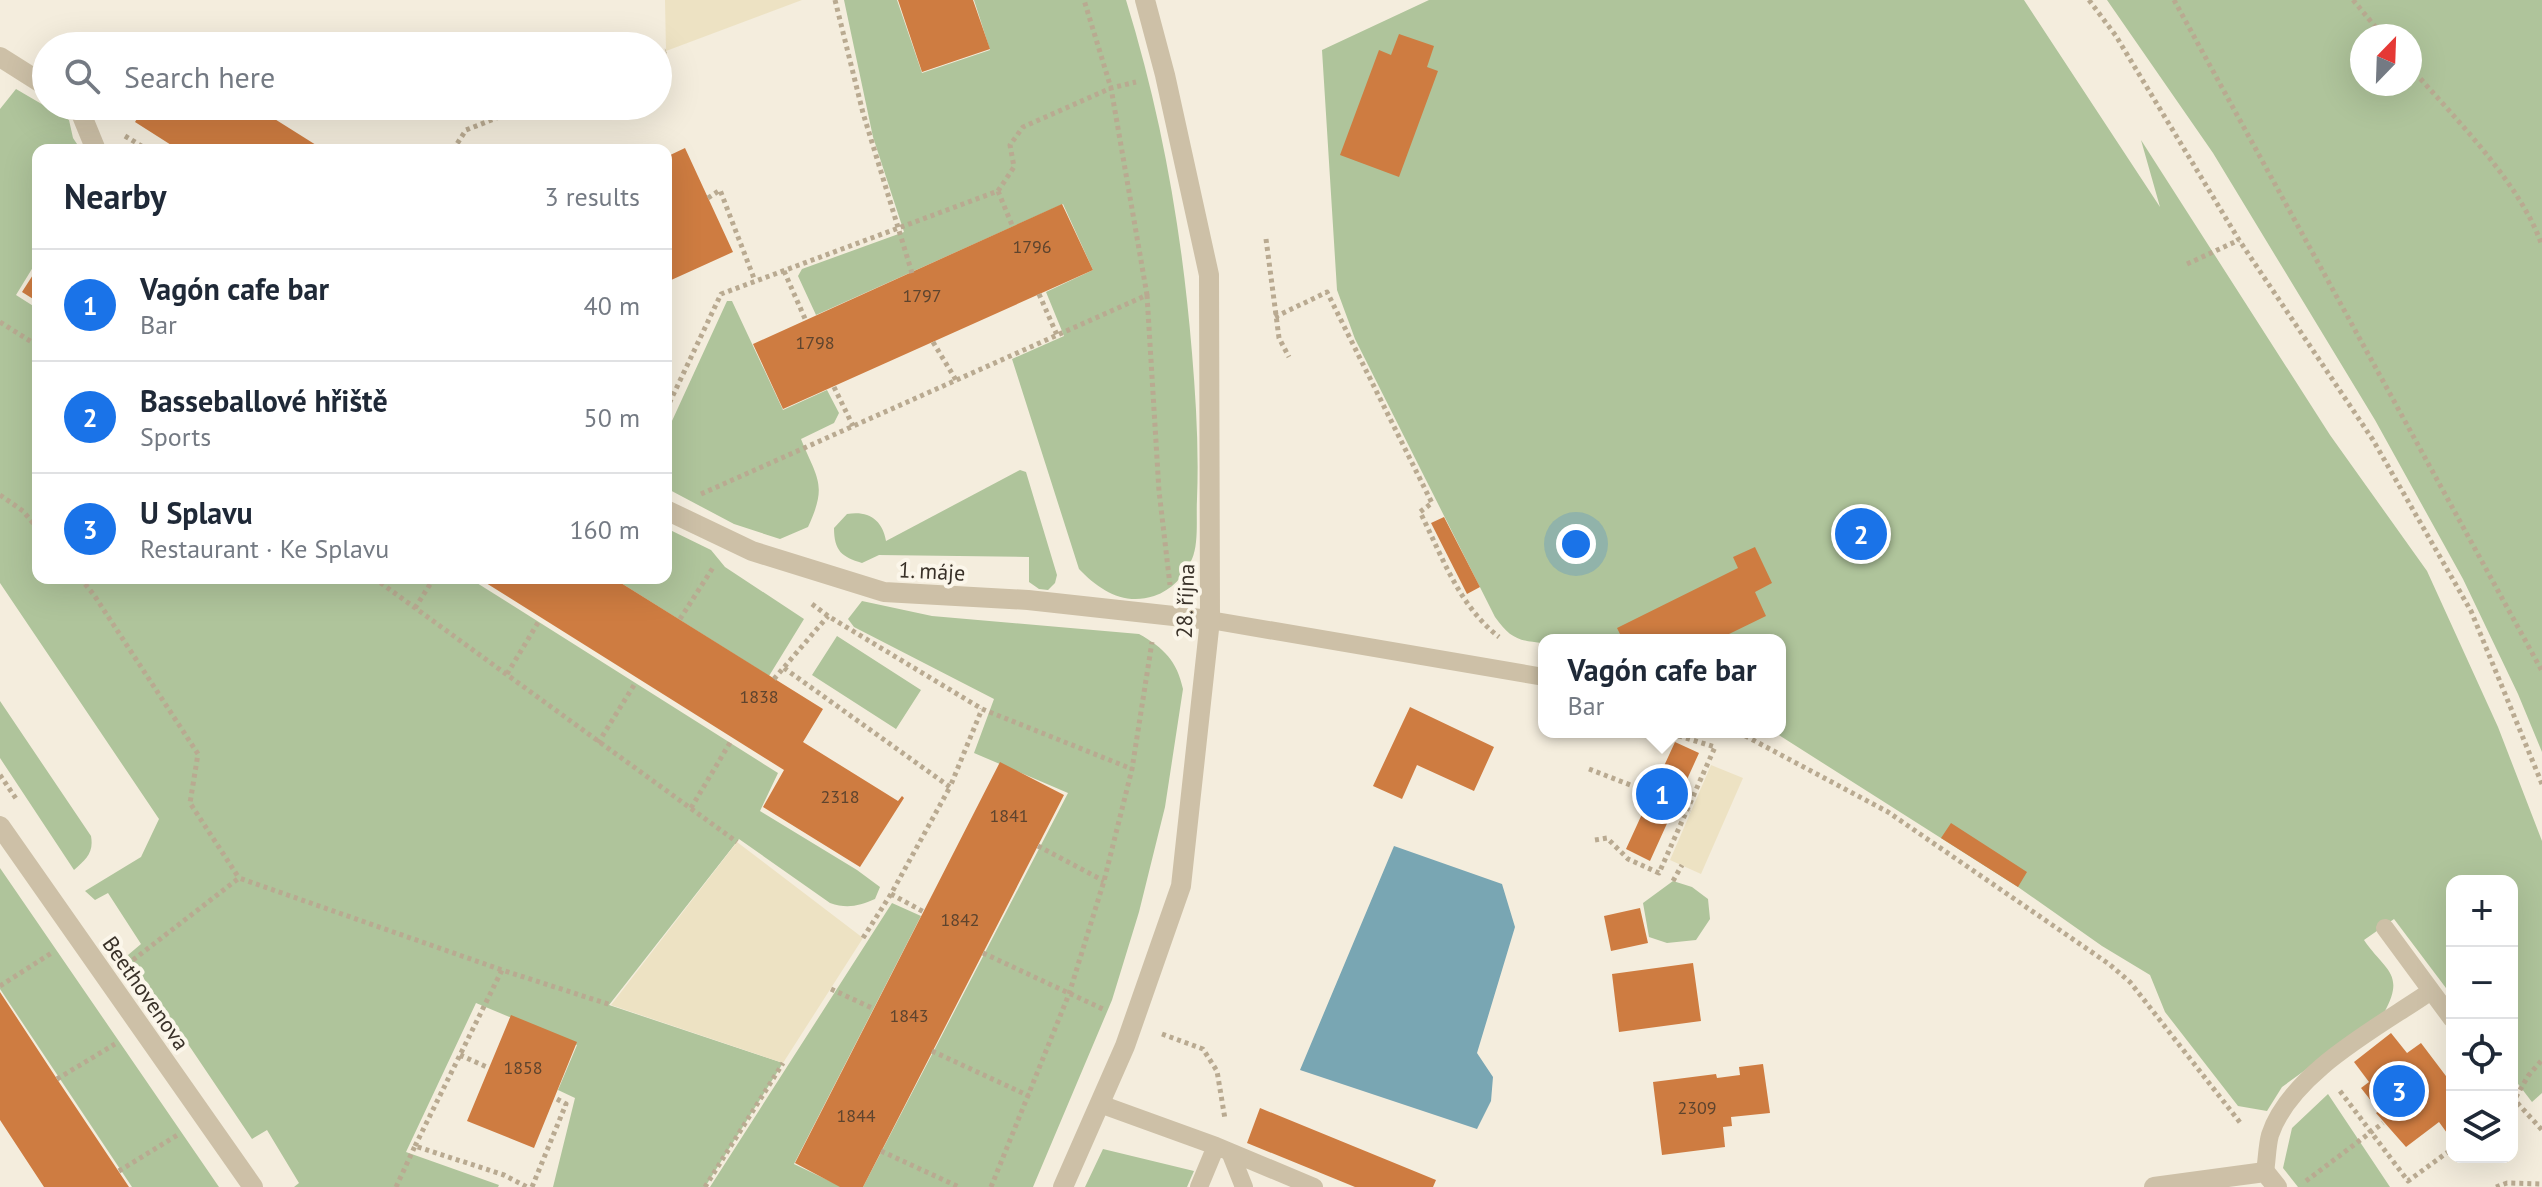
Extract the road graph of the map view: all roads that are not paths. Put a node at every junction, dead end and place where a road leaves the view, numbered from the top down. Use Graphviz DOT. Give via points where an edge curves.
graph roads {
  1 [pos="1145,0"];
  2 [pos="0,57"];
  3 [pos="32,77"];
  4 [pos="84,120"];
  5 [pos="94,144"];
  6 [pos="672,513"];
  7 [pos="1210,620"];
  8 [pos="1536,675"];
  9 [pos="0,826"];
  10 [pos="2385,928"];
  11 [pos="2431,991"];
  12 [pos="2446,1011"];
  13 [pos="1100,1104"];
  14 [pos="1223,1149"];
  15 [pos="2271,1179"];
  16 [pos="253,1187"];
  17 [pos="1063,1187"];
  18 [pos="1199,1187"];
  19 [pos="1244,1187"];
  20 [pos="1314,1187"];
  21 [pos="2154,1187"];
  1 -- 7 [label="street, 28. října" via="1209,275"];
  2 -- 3 [label="street"];
  4 -- 5 [label="street"];
  6 -- 7 [label="street, 1. máje" via="752,551 884,592 1028,600"];
  7 -- 8 [label="lane"];
  7 -- 13 [label="street, 28. října" via="1181,886"];
  9 -- 16 [label="street, Beethovenova"];
  10 -- 11 [label="lane"];
  11 -- 12 [label="lane"];
  11 -- 15 [label="lane" via="2295,1091 2270,1134"];
  13 -- 14 [label="lane"];
  13 -- 17 [label="street, 28. října"];
  14 -- 18 [label="lane"];
  14 -- 19 [label="lane"];
  14 -- 20 [label="lane"];
  15 -- 21 [label="street"];
}
